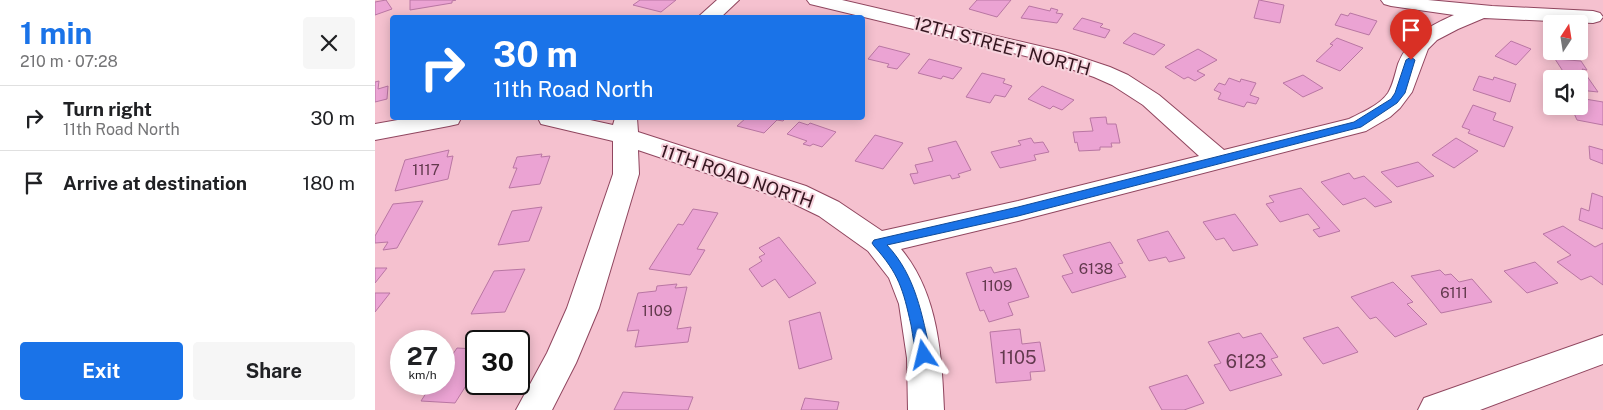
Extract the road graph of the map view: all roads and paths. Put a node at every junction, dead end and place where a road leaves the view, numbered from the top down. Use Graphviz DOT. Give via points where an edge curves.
graph roads {
  1 [pos="729,0"];
  2 [pos="817,0"];
  3 [pos="1391,0"];
  4 [pos="1575,0"];
  5 [pos="1480,12"];
  6 [pos="711,15"];
  7 [pos="1598,22"];
  8 [pos="438,120"];
  9 [pos="567,120"];
  10 [pos="625,127"];
  11 [pos="375,132"];
  12 [pos="1220,160"];
  13 [pos="878,243"];
  14 [pos="1603,349"];
  15 [pos="534,410"];
  16 [pos="926,410"];
  17 [pos="1436,410"];
  1 -- 6 [label="street"];
  2 -- 12 [label="street, 12TH STREET NORTH" via="1095,69 1151,100"];
  3 -- 5 [label="street"];
  4 -- 7 [label="street"];
  5 -- 7 [label="street"];
  5 -- 12 [label="street" via="1424,40 1411,60 1400,93 1374,116 1357,125"];
  8 -- 11 [label="street"];
  9 -- 10 [label="street, 11TH ROAD NORTH"];
  10 -- 13 [label="street, 11TH ROAD NORTH" via="805,197 845,219"];
  10 -- 15 [label="street" via="625,174 591,284 567,345"];
  12 -- 13 [label="street"];
  13 -- 16 [label="street, 11TH ROAD NORTH" via="894,260 910,294 924,355"];
  14 -- 17 [label="street"];
}
